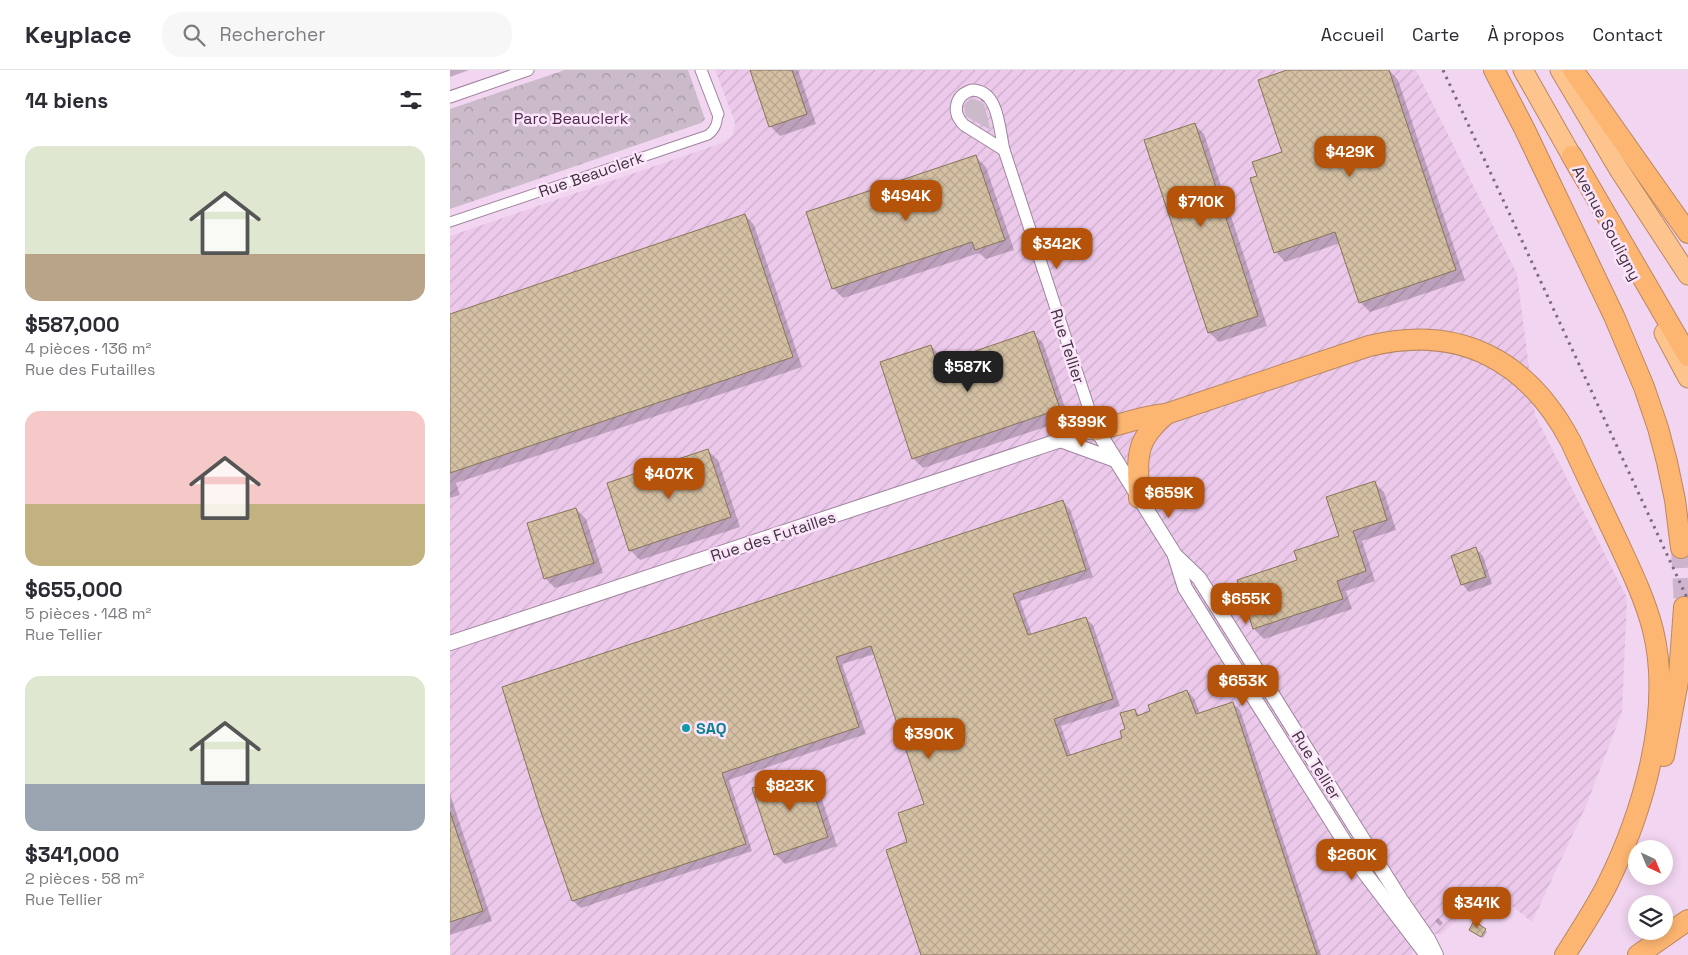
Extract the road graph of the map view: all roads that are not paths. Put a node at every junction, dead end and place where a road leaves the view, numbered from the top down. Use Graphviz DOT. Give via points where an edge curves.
graph roads {
  1 [pos="528,70"];
  2 [pos="701,70"];
  3 [pos="1494,70"];
  4 [pos="1523,70"];
  5 [pos="1560,70"];
  6 [pos="1573,70"];
  7 [pos="450,97"];
  8 [pos="718,114"];
  9 [pos="1004,150"];
  10 [pos="1572,156"];
  11 [pos="450,222"];
  12 [pos="1688,234"];
  13 [pos="1688,275"];
  14 [pos="1688,356"];
  15 [pos="1688,378"];
  16 [pos="1166,414"];
  17 [pos="1097,430"];
  18 [pos="1060,440"];
  19 [pos="1115,460"];
  20 [pos="1139,498"];
  21 [pos="1681,548"];
  22 [pos="1175,555"];
  23 [pos="1684,607"];
  24 [pos="450,643"];
  25 [pos="1688,920"];
  26 [pos="1427,955"];
  27 [pos="1436,955"];
  28 [pos="1566,955"];
  29 [pos="1638,955"];
  1 -- 7 [label="street"];
  2 -- 8 [label="street"];
  3 -- 21 [label="highway" via="1610,308 1644,387 1672,481"];
  4 -- 10 [label="highway, Avenue Souligny"];
  5 -- 13 [label="highway" via="1623,176"];
  6 -- 12 [label="highway"];
  8 -- 11 [label="street, Rue Beauclerk" via="717,123 708,135"];
  9 -- 9 [label="street, Rue Tellier" via="989,95 978,90 967,92 957,101 959,120"];
  9 -- 17 [label="street, Rue Tellier"];
  10 -- 14 [label="highway"];
  10 -- 15 [label="highway, Avenue Souligny"];
  16 -- 17 [label="highway"];
  16 -- 20 [label="highway" via="1151,428 1140,447"];
  16 -- 28 [label="highway" via="1369,346 1412,339 1443,340 1487,354 1525,379 1545,400 1571,442 1642,596 1653,630 1660,682 1653,749 1636,811 1606,886"];
  17 -- 18 [label="street, Rue des Futailles"];
  17 -- 19 [label="street, Rue Tellier"];
  18 -- 19 [label="street"];
  18 -- 24 [label="street, Rue des Futailles"];
  19 -- 20 [label="street, Rue Tellier"];
  20 -- 22 [label="street, Rue Tellier"];
  22 -- 26 [label="street, Rue Tellier" via="1185,588 1354,857"];
  22 -- 27 [label="street, Rue Tellier" via="1199,578"];
  23 -- 28 [label="highway" via="1678,683 1669,736 1656,783 1621,869 1599,910"];
  25 -- 29 [label="highway"];
}
